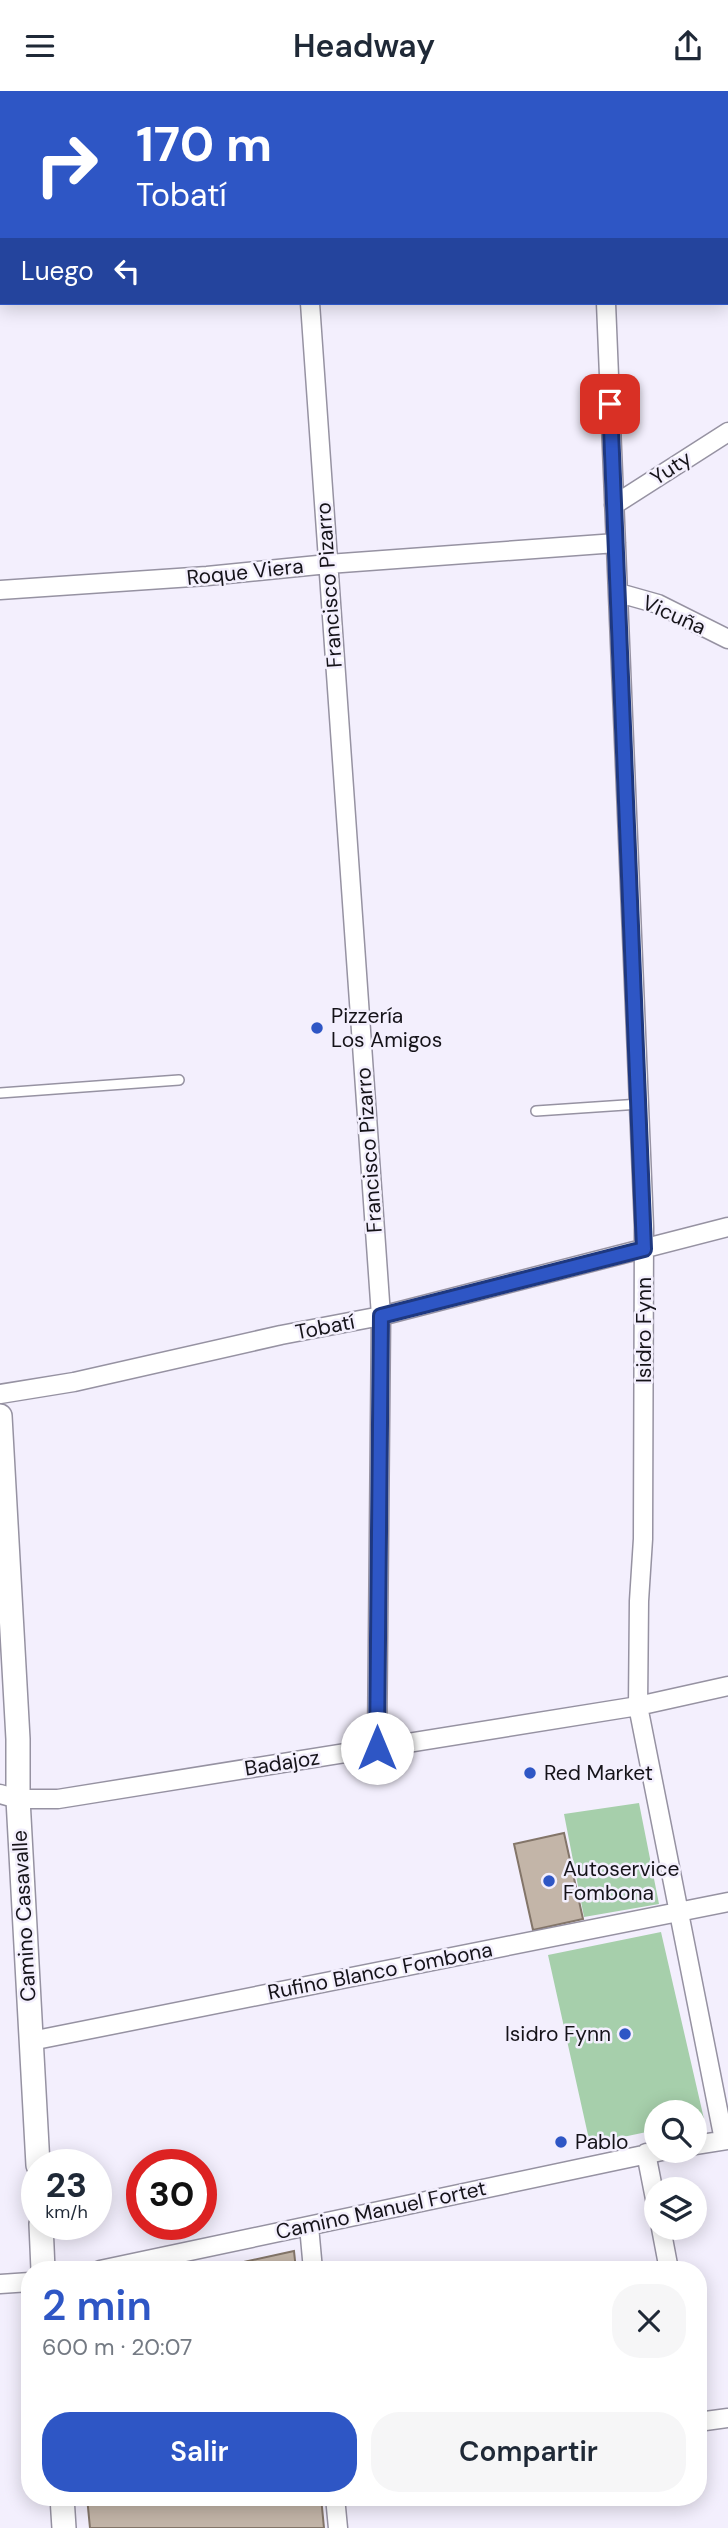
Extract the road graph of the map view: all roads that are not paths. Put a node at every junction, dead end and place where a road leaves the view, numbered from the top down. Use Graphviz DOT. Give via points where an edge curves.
graph roads {
  1 [pos="310,305"];
  2 [pos="606,305"];
  3 [pos="728,432"];
  4 [pos="614,505"];
  5 [pos="616,544"];
  6 [pos="328,564"];
  7 [pos="0,590"];
  8 [pos="619,593"];
  9 [pos="728,639"];
  10 [pos="179,1080"];
  11 [pos="0,1093"];
  12 [pos="640,1104"];
  13 [pos="536,1111"];
  14 [pos="728,1227"];
  15 [pos="644,1249"];
  16 [pos="381,1316"];
  17 [pos="0,1394"];
  18 [pos="0,1416"];
  19 [pos="728,1686"];
  20 [pos="638,1706"];
  21 [pos="377,1748"];
  22 [pos="9,1796"];
  23 [pos="728,1902"];
  24 [pos="677,1912"];
  25 [pos="32,2041"];
  26 [pos="726,2140"];
  27 [pos="707,2143"];
  28 [pos="37,2149"];
  29 [pos="644,2154"];
  30 [pos="309,2226"];
  31 [pos="42,2240"];
  32 [pos="663,2240"];
  33 [pos="43,2261"];
  34 [pos="143,2261"];
  35 [pos="312,2261"];
  36 [pos="667,2261"];
  37 [pos="21,2283"];
  38 [pos="0,2284"];
  39 [pos="728,2418"];
  40 [pos="707,2419"];
  41 [pos="63,2506"];
  42 [pos="336,2506"];
  43 [pos="64,2528"];
  44 [pos="338,2528"];
  1 -- 6 [label="street, Francisco Pizarro"];
  2 -- 4 [label="street, Isidro Fynn"];
  3 -- 4 [label="street, Yuty"];
  4 -- 5 [label="street, Isidro Fynn"];
  5 -- 6 [label="street, Roque Viera"];
  5 -- 8 [label="street, Isidro Fynn"];
  6 -- 7 [label="street, Roque Viera"];
  6 -- 16 [label="street, Francisco Pizarro"];
  8 -- 9 [label="street, Vicuña" via="658,604"];
  8 -- 12 [label="street, Isidro Fynn"];
  10 -- 11 [label="lane"];
  12 -- 13 [label="lane"];
  12 -- 15 [label="street, Isidro Fynn"];
  14 -- 15 [label="street, Tobatí"];
  15 -- 16 [label="street, Tobatí"];
  15 -- 20 [label="street, Isidro Fynn"];
  16 -- 17 [label="street, Tobatí"];
  16 -- 21 [label="street, Francisco Pizarro"];
  18 -- 22 [label="street, Camino Casavalle" via="18,1739"];
  19 -- 20 [label="street, Badajoz"];
  20 -- 21 [label="street, Badajoz"];
  20 -- 24 [label="street, Isidro Fynn"];
  21 -- 22 [label="street, Badajoz" via="58,1799"];
  22 -- 25 [label="street, Camino Casavalle"];
  23 -- 24 [label="street, Rufino Blanco Fombona"];
  24 -- 25 [label="street, Rufino Blanco Fombona"];
  24 -- 26 [label="street, Isidro Fynn"];
  25 -- 28 [label="street, Camino Casavalle"];
  26 -- 27 [label="street"];
  29 -- 30 [label="street, Camino Manuel Fortet"];
  30 -- 34 [label="street, Camino Manuel Fortet"];
  30 -- 35 [label="street"];
  31 -- 33 [label="street"];
  32 -- 36 [label="street"];
  37 -- 38 [label="street"];
  39 -- 40 [label="street"];
  41 -- 43 [label="street"];
  42 -- 44 [label="street"];
}
